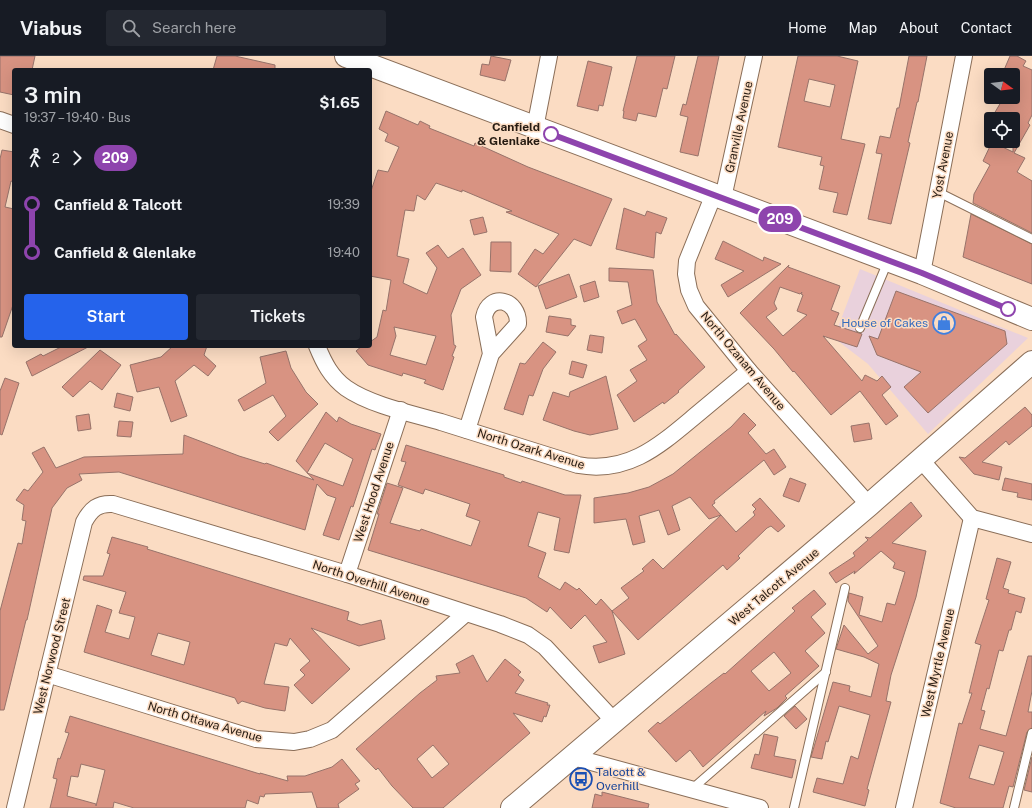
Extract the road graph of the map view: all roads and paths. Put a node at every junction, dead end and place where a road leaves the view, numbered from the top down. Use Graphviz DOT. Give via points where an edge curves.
graph roads {
  1 [pos="346,56"];
  2 [pos="550,56"];
  3 [pos="754,56"];
  4 [pos="964,56"];
  5 [pos="369,67"];
  6 [pos="372,68"];
  7 [pos="0,120"];
  8 [pos="12,123"];
  9 [pos="535,128"];
  10 [pos="938,192"];
  11 [pos="718,196"];
  12 [pos="1032,238"];
  13 [pos="888,260"];
  14 [pos="922,273"];
  15 [pos="1032,319"];
  16 [pos="860,328"];
  17 [pos="318,348"];
  18 [pos="491,354"];
  19 [pos="1032,362"];
  20 [pos="749,371"];
  21 [pos="401,410"];
  22 [pos="467,430"];
  23 [pos="921,460"];
  24 [pos="869,505"];
  25 [pos="95,507"];
  26 [pos="972,518"];
  27 [pos="1032,534"];
  28 [pos="347,574"];
  29 [pos="845,588"];
  30 [pos="465,614"];
  31 [pos="826,672"];
  32 [pos="47,674"];
  33 [pos="615,722"];
  34 [pos="1032,733"];
  35 [pos="572,757"];
  36 [pos="692,790"];
  37 [pos="15,808"];
  38 [pos="512,808"];
  39 [pos="760,808"];
  40 [pos="794,808"];
  41 [pos="904,808"];
  42 [pos="1014,808"];
  1 -- 5 [label="street"];
  2 -- 9 [label="street"];
  3 -- 11 [label="street, Granville Avenue"];
  4 -- 10 [label="street, Yost Avenue"];
  6 -- 9 [label="street"];
  7 -- 8 [label="street"];
  9 -- 11 [label="street"];
  10 -- 12 [label="lane"];
  10 -- 14 [label="street, Yost Avenue"];
  11 -- 13 [label="street"];
  11 -- 20 [label="street, North Ozanam Avenue" via="687,261 686,274 696,306"];
  13 -- 14 [label="street"];
  13 -- 16 [label="lane"];
  14 -- 15 [label="street"];
  17 -- 21 [label="street, North Ozark Avenue" via="335,379 348,389"];
  18 -- 22 [label="street"];
  19 -- 23 [label="street, West Talcott Avenue"];
  20 -- 22 [label="street, North Ozark Avenue" via="654,450 623,464 592,468 578,465"];
  20 -- 24 [label="street, North Ozanam Avenue"];
  21 -- 22 [label="street, North Ozark Avenue"];
  21 -- 28 [label="street, West Hood Avenue"];
  23 -- 24 [label="street, West Talcott Avenue"];
  23 -- 26 [label="street"];
  24 -- 33 [label="street, West Talcott Avenue"];
  25 -- 28 [label="street, North Overhill Avenue" via="104,503 113,504"];
  25 -- 32 [label="street, West Norwood Street" via="84,522"];
  26 -- 27 [label="street"];
  26 -- 41 [label="street, West Myrtle Avenue"];
  28 -- 30 [label="street, North Overhill Avenue"];
  29 -- 31 [label="lane"];
  30 -- 32 [label="street, North Ottawa Avenue" via="332,730 294,742 256,739"];
  30 -- 33 [label="street, North Overhill Avenue" via="528,635 545,647"];
  31 -- 36 [label="lane"];
  31 -- 40 [label="lane"];
  32 -- 37 [label="street, West Norwood Street"];
  33 -- 35 [label="street, West Talcott Avenue"];
  34 -- 42 [label="lane"];
  35 -- 36 [label="street"];
  35 -- 38 [label="street, West Talcott Avenue"];
  36 -- 39 [label="street"];
}
